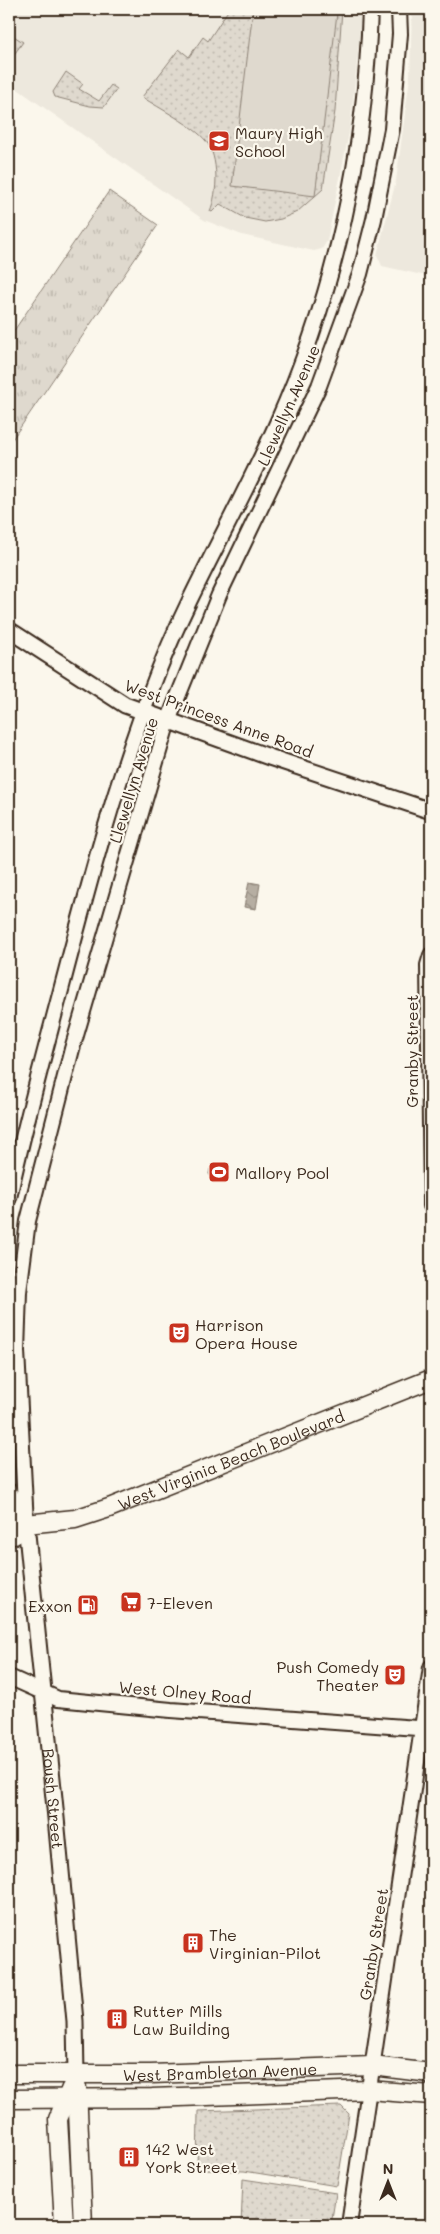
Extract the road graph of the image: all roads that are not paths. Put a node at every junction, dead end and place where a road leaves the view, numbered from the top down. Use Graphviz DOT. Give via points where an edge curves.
graph roads {
  1 [pos="370,9"];
  2 [pos="399,9"];
  3 [pos="9,630"];
  4 [pos="143,712"];
  5 [pos="168,721"];
  6 [pos="431,811"];
  7 [pos="431,955"];
  8 [pos="9,1198"];
  9 [pos="431,1206"];
  10 [pos="431,1379"];
  11 [pos="9,1491"];
  12 [pos="9,1514"];
  13 [pos="26,1524"];
  14 [pos="9,1535"];
  15 [pos="431,1667"];
  16 [pos="9,1677"];
  17 [pos="44,1694"];
  18 [pos="427,1728"];
  19 [pos="372,2066"];
  20 [pos="431,2072"];
  21 [pos="9,2074"];
  22 [pos="76,2074"];
  23 [pos="369,2090"];
  24 [pos="431,2095"];
  25 [pos="72,2098"];
  26 [pos="9,2099"];
  27 [pos="64,2225"];
  28 [pos="83,2225"];
  29 [pos="349,2225"];
  1 -- 4 [label="street, Llewellyn Avenue" via="367,77 358,146 341,233 320,311 277,422 190,598"];
  2 -- 5 [label="street, Llewellyn Avenue" via="392,129 360,274 319,386 219,594"];
  3 -- 4 [label="main road, West Princess Anne Road" via="125,705"];
  4 -- 5 [label="main road, West Princess Anne Road"];
  4 -- 8 [label="street, Llewellyn Avenue" via="115,790 93,866"];
  5 -- 6 [label="main road, West Princess Anne Road"];
  5 -- 13 [label="street, Llewellyn Avenue" via="72,1049 28,1221 19,1292 17,1351"];
  7 -- 9 [label="street, Granby Street" via="428,965 428,1025"];
  10 -- 13 [label="main road, West Virginia Beach Boulevard" via="109,1508 75,1519"];
  11 -- 13 [label="street"];
  12 -- 13 [label="main road"];
  13 -- 14 [label="main road" via="14,1535"];
  13 -- 17 [label="main road, Boush Street"];
  15 -- 18 [label="street, Granby Street"];
  16 -- 17 [label="street, West Olney Road"];
  17 -- 18 [label="street, West Olney Road" via="58,1699 171,1710"];
  17 -- 22 [label="main road, Boush Street" via="75,2021"];
  18 -- 19 [label="street, Granby Street"];
  19 -- 20 [label="main road, West Brambleton Avenue"];
  19 -- 22 [label="main road, West Brambleton Avenue"];
  19 -- 23 [label="street, Granby Street"];
  21 -- 22 [label="main road, West Brambleton Avenue"];
  22 -- 25 [label="main road, Boush Street"];
  23 -- 24 [label="main road, West Brambleton Avenue"];
  23 -- 25 [label="main road, West Brambleton Avenue"];
  23 -- 29 [label="street, Granby Street"];
  25 -- 26 [label="main road, West Brambleton Avenue"];
  25 -- 27 [label="main road, Boush Street" via="58,2120"];
  25 -- 28 [label="main road, Boush Street"];
}
